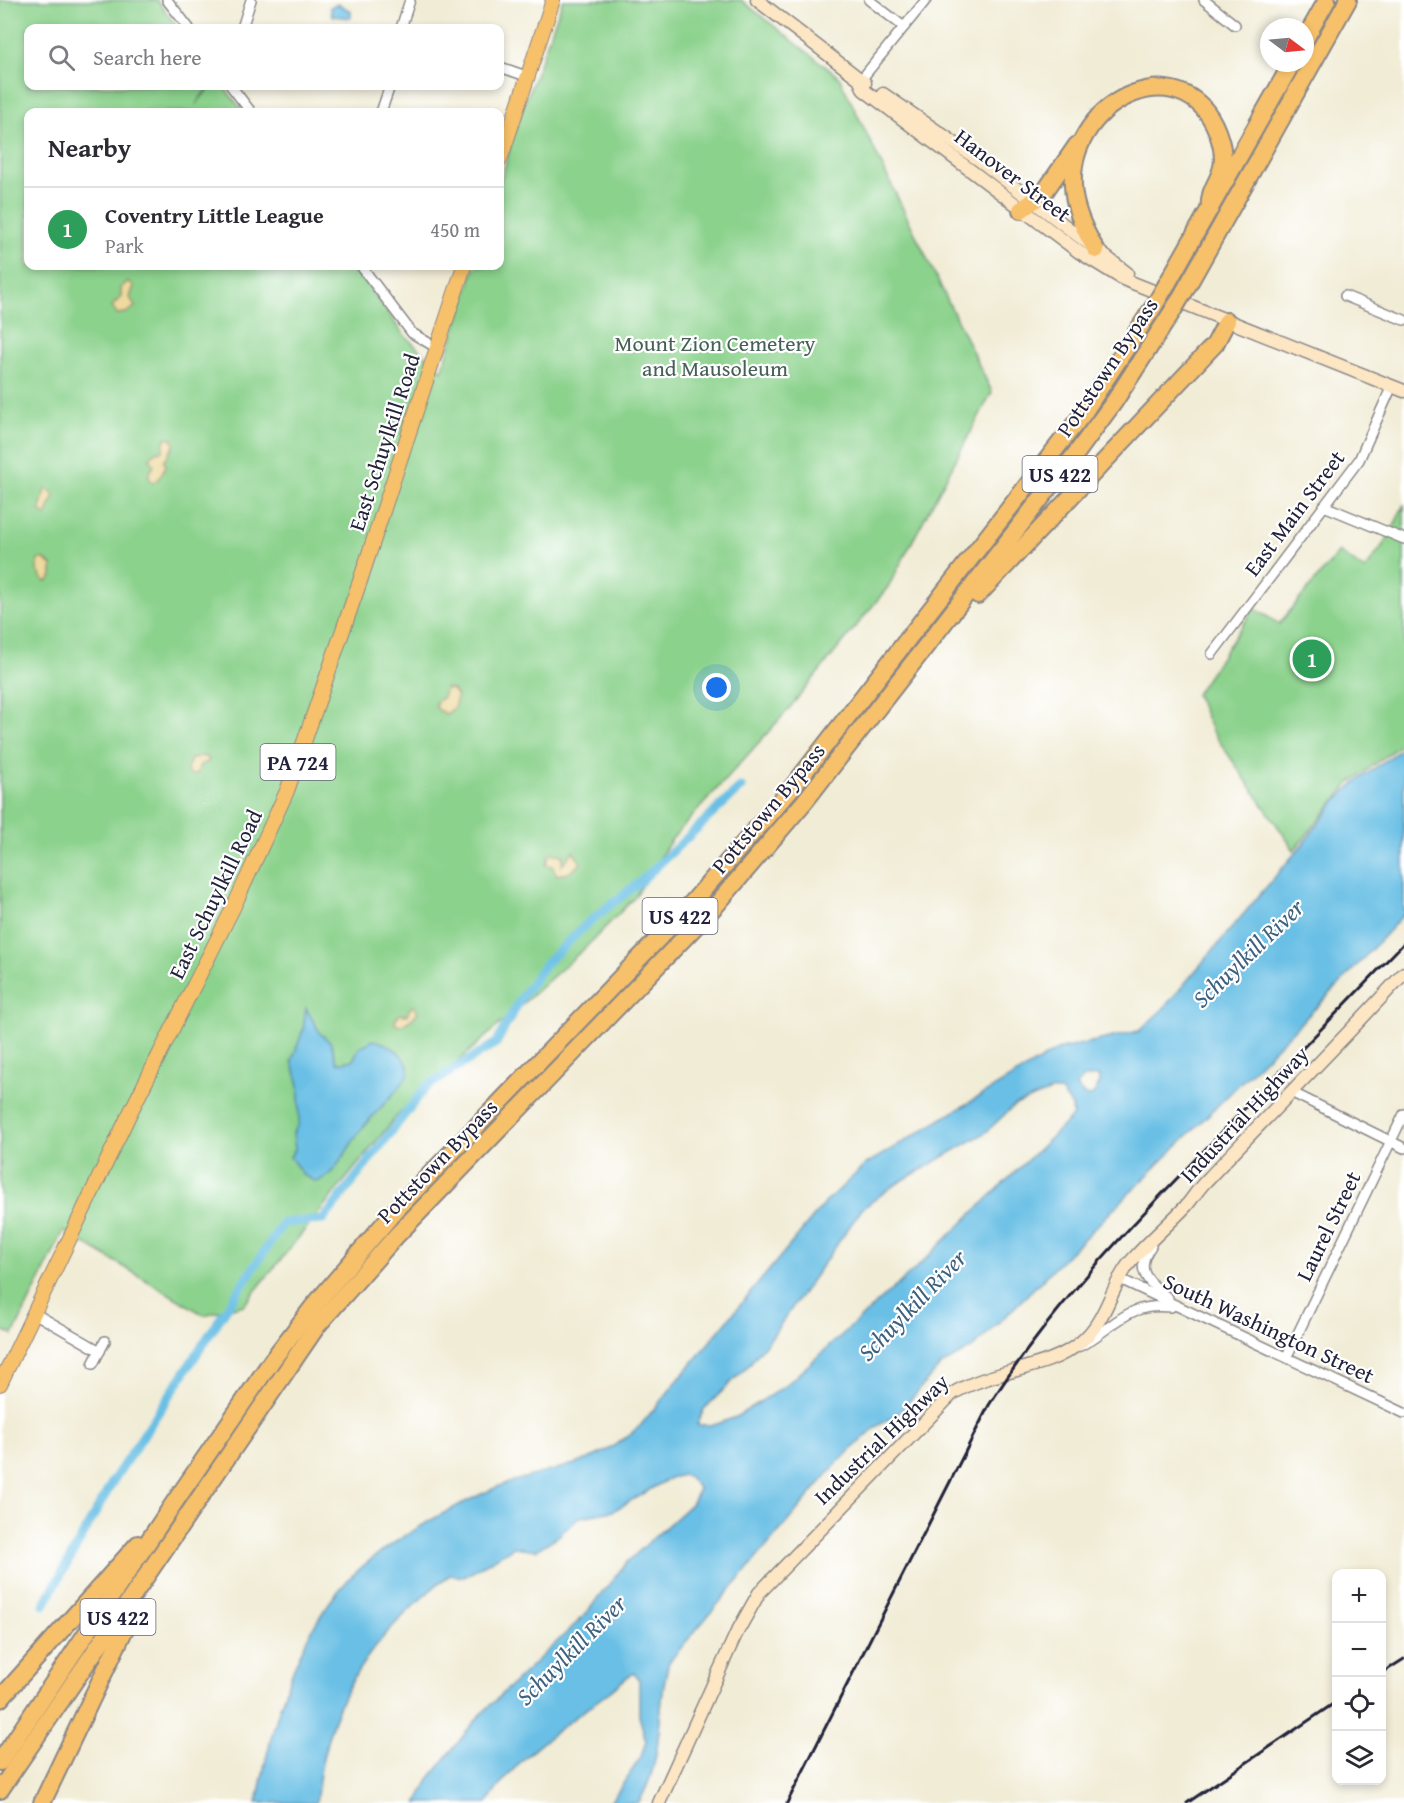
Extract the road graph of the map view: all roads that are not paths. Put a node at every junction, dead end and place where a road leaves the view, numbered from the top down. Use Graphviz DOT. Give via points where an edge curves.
graph roads {
  1 [pos="167,0"];
  2 [pos="251,0"];
  3 [pos="410,0"];
  4 [pos="553,0"];
  5 [pos="757,0"];
  6 [pos="869,0"];
  7 [pos="926,0"];
  8 [pos="1204,0"];
  9 [pos="1326,0"];
  10 [pos="1348,0"];
  11 [pos="1314,22"];
  12 [pos="186,24"];
  13 [pos="243,24"];
  14 [pos="402,24"];
  15 [pos="1235,25"];
  16 [pos="904,27"];
  17 [pos="504,68"];
  18 [pos="1287,72"];
  19 [pos="529,77"];
  20 [pos="860,81"];
  21 [pos="234,90"];
  22 [pos="389,90"];
  23 [pos="248,108"];
  24 [pos="382,108"];
  25 [pos="1096,116"];
  26 [pos="504,149"];
  27 [pos="1027,206"];
  28 [pos="1210,209"];
  29 [pos="1096,250"];
  30 [pos="364,270"];
  31 [pos="463,270"];
  32 [pos="1345,296"];
  33 [pos="1152,298"];
  34 [pos="1404,320"];
  35 [pos="1227,321"];
  36 [pos="437,348"];
  37 [pos="1392,386"];
  38 [pos="1404,391"];
  39 [pos="1324,506"];
  40 [pos="1404,539"];
  41 [pos="940,630"];
  42 [pos="1212,654"];
  43 [pos="1404,973"];
  44 [pos="1293,1093"];
  45 [pos="1404,1113"];
  46 [pos="1391,1142"];
  47 [pos="1404,1148"];
  48 [pos="1165,1227"];
  49 [pos="1118,1278"];
  50 [pos="1179,1308"];
  51 [pos="34,1313"];
  52 [pos="105,1341"];
  53 [pos="99,1351"];
  54 [pos="1287,1356"];
  55 [pos="1057,1358"];
  56 [pos="93,1364"];
  57 [pos="0,1384"];
  58 [pos="1404,1413"];
  59 [pos="236,1444"];
  60 [pos="176,1500"];
  61 [pos="0,1699"];
  62 [pos="0,1762"];
  63 [pos="0,1791"];
  64 [pos="42,1803"];
  65 [pos="659,1803"];
  1 -- 12 [label="street"];
  2 -- 13 [label="street"];
  3 -- 14 [label="street"];
  4 -- 19 [label="main road"];
  5 -- 20 [label="street, Hanover Street"];
  6 -- 16 [label="street"];
  7 -- 16 [label="street"];
  8 -- 15 [label="street"];
  9 -- 11 [label="highway"];
  10 -- 41 [label="highway, Pottstown Bypass / US 422, bridge" via="1184,292 1114,402"];
  16 -- 20 [label="street"];
  17 -- 19 [label="street"];
  18 -- 28 [label="highway, Pottstown Bypass / US 422"];
  19 -- 26 [label="main road"];
  20 -- 27 [label="street, Hanover Street" via="864,90"];
  21 -- 23 [label="street"];
  22 -- 24 [label="street"];
  25 -- 27 [label="highway" via="1043,194"];
  25 -- 28 [label="highway" via="1121,98 1144,89 1167,89 1194,101 1213,123 1223,150 1223,171 1209,198"];
  25 -- 29 [label="highway" via="1082,144 1073,177 1077,210"];
  27 -- 29 [label="street, Hanover Street"];
  27 -- 33 [label="street, Hanover Street" via="1093,261"];
  28 -- 33 [label="highway, Pottstown Bypass / US 422, bridge" via="1167,284"];
  29 -- 33 [label="street, Hanover Street"];
  30 -- 36 [label="street" via="412,333"];
  31 -- 36 [label="main road, East Schuylkill Road / PA 724"];
  32 -- 34 [label="street"];
  33 -- 35 [label="street, Hanover Street"];
  33 -- 60 [label="highway, Pottstown Bypass / US 422" via="1082,416 795,784 684,912 356,1255 273,1359"];
  35 -- 37 [label="street, Hanover Street"];
  35 -- 41 [label="highway" via="1215,344 1118,450"];
  36 -- 51 [label="main road, East Schuylkill Road / PA 724" via="287,791"];
  37 -- 38 [label="street, Hanover Street"];
  37 -- 39 [label="street, East Main Street" via="1359,460"];
  39 -- 40 [label="street"];
  39 -- 42 [label="street, East Main Street"];
  41 -- 59 [label="highway, Pottstown Bypass / US 422" via="805,801 717,904 396,1236 317,1326"];
  43 -- 44 [label="street, Industrial Highway"];
  44 -- 46 [label="street"];
  44 -- 48 [label="street, Industrial Highway"];
  45 -- 46 [label="street, Laurel Street"];
  46 -- 47 [label="street"];
  46 -- 54 [label="street, Laurel Street"];
  48 -- 49 [label="street, Industrial Highway"];
  48 -- 50 [label="street" via="1146,1253 1143,1268 1146,1279"];
  49 -- 50 [label="street, South Washington Street"];
  49 -- 55 [label="street, Industrial Highway" via="1096,1325 1083,1341"];
  50 -- 54 [label="street, South Washington Street"];
  50 -- 55 [label="street" via="1149,1305 1126,1314 1100,1336"];
  51 -- 53 [label="street"];
  51 -- 57 [label="main road, East Schuylkill Road / PA 724"];
  52 -- 53 [label="street"];
  53 -- 56 [label="street"];
  54 -- 58 [label="street, South Washington Street"];
  55 -- 65 [label="street, Industrial Highway" via="969,1383 952,1394 759,1593 736,1634"];
  59 -- 63 [label="highway, Pottstown Bypass / US 422"];
  59 -- 64 [label="highway" via="124,1626"];
  60 -- 61 [label="highway"];
  60 -- 62 [label="highway, Pottstown Bypass / US 422"];
}
